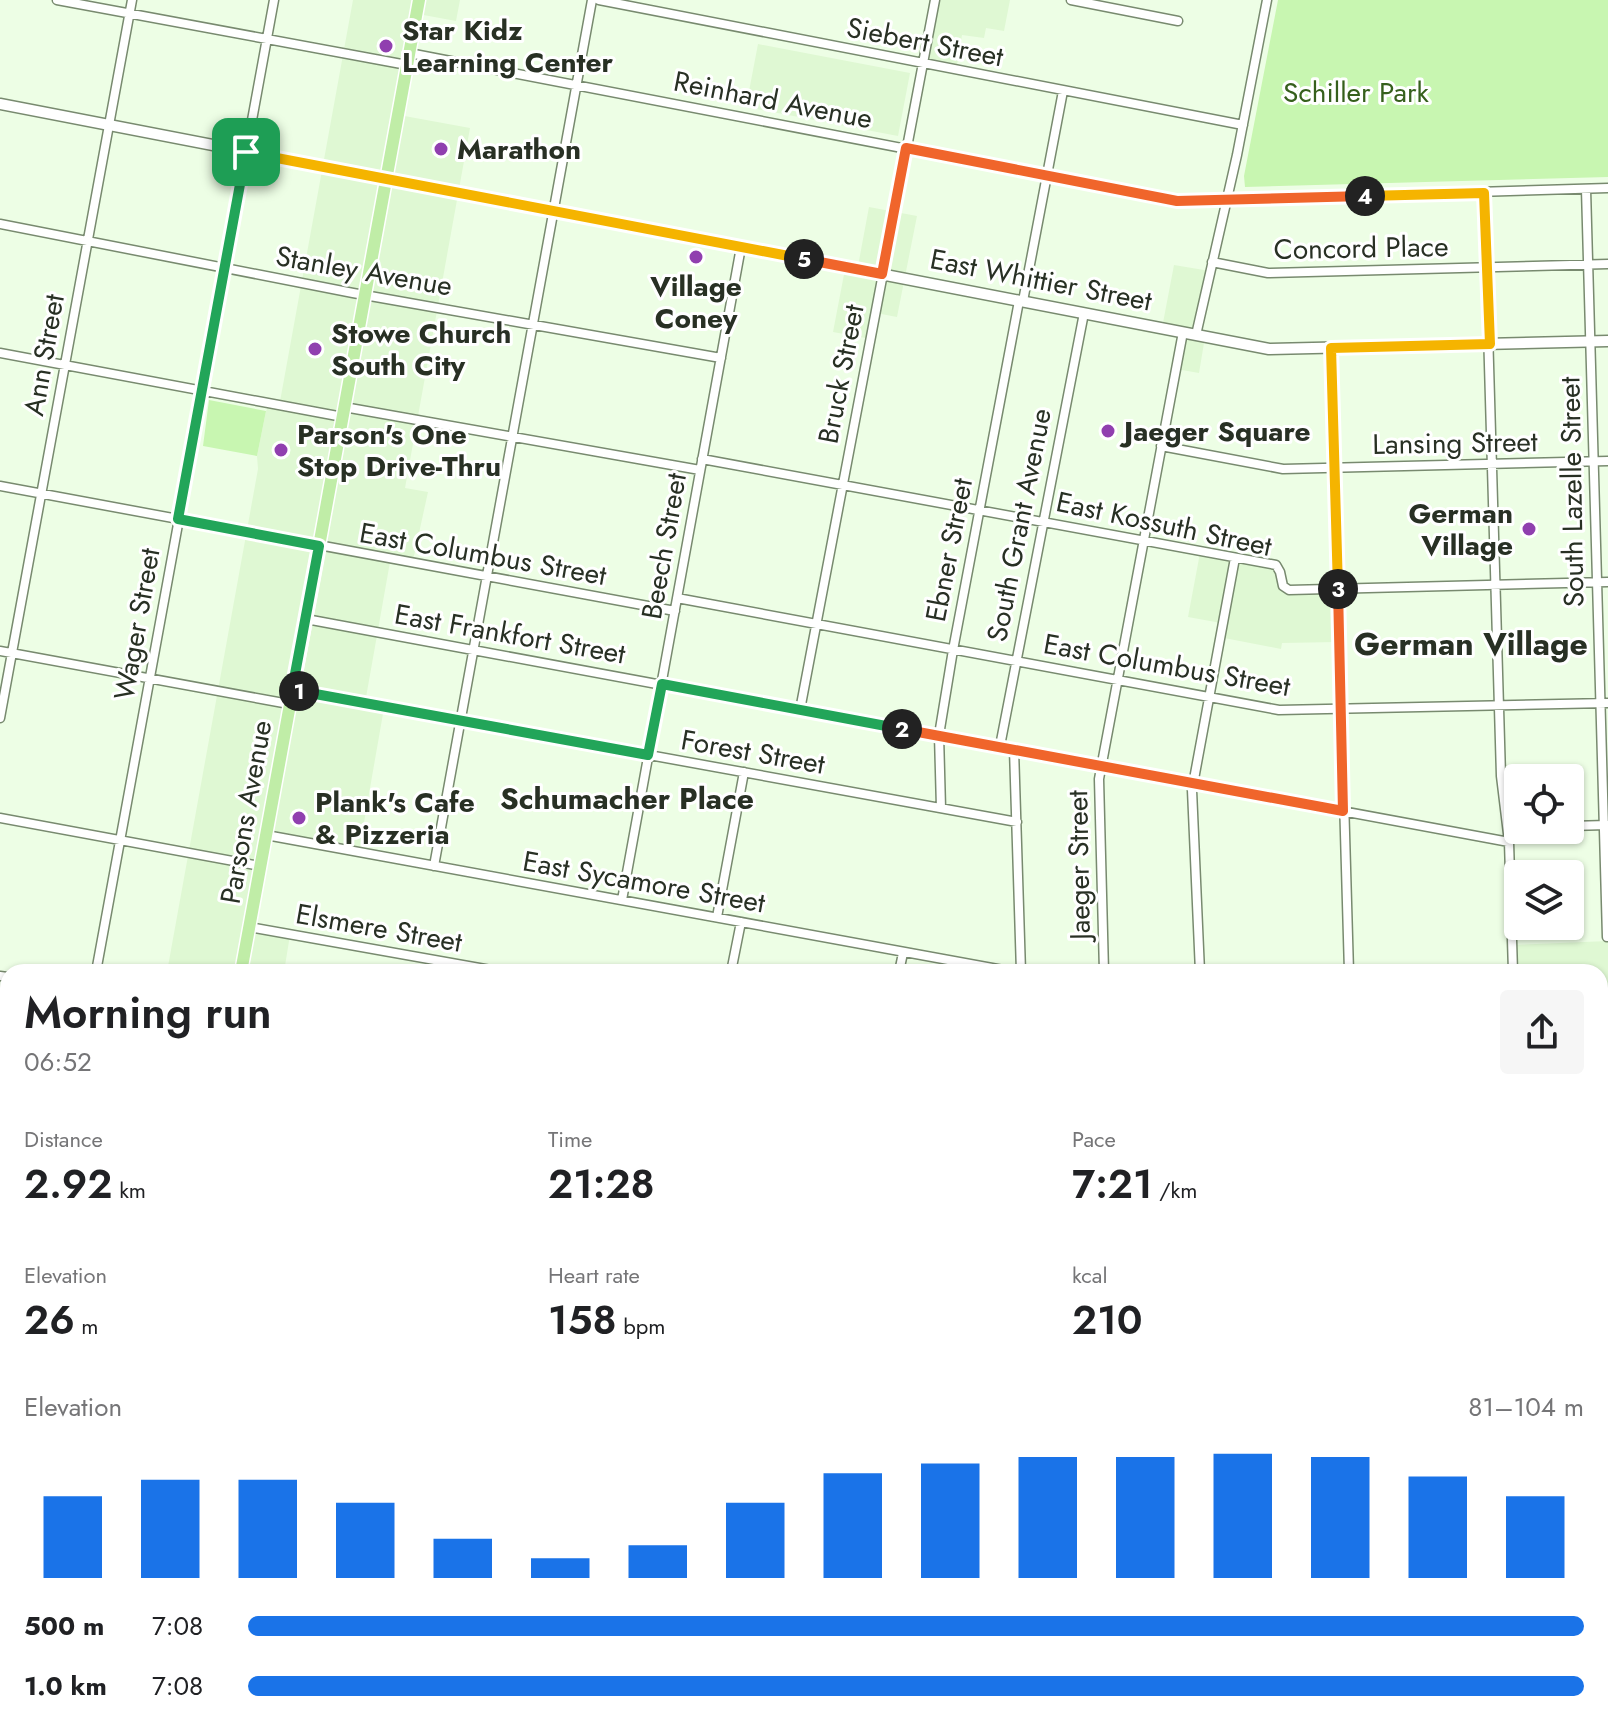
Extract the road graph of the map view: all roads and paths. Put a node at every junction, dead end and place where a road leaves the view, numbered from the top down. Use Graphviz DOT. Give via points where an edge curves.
graph roads {
  1 [pos="57,0"];
  2 [pos="132,0"];
  3 [pos="274,0"];
  4 [pos="419,0"];
  5 [pos="592,0"];
  6 [pos="601,0"];
  7 [pos="935,0"];
  8 [pos="1071,0"];
  9 [pos="1267,0"];
  10 [pos="129,14"];
  11 [pos="1178,21"];
  12 [pos="266,39"];
  13 [pos="408,59"];
  14 [pos="922,64"];
  15 [pos="576,85"];
  16 [pos="1063,91"];
  17 [pos="0,104"];
  18 [pos="108,125"];
  19 [pos="1243,125"];
  20 [pos="906,148"];
  21 [pos="246,152"];
  22 [pos="1047,175"];
  23 [pos="386,178"];
  24 [pos="1608,188"];
  25 [pos="1586,189"];
  26 [pos="1484,193"];
  27 [pos="1225,199"];
  28 [pos="554,211"];
  29 [pos="0,224"];
  30 [pos="87,241"];
  31 [pos="741,247"];
  32 [pos="1212,262"];
  33 [pos="1608,264"];
  34 [pos="1588,265"];
  35 [pos="224,268"];
  36 [pos="1487,268"];
  37 [pos="882,274"];
  38 [pos="365,294"];
  39 [pos="1021,301"];
  40 [pos="1084,313"];
  41 [pos="532,324"];
  42 [pos="1183,332"];
  43 [pos="1196,335"];
  44 [pos="1608,341"];
  45 [pos="1590,342"];
  46 [pos="1490,344"];
  47 [pos="1331,348"];
  48 [pos="0,353"];
  49 [pos="721,358"];
  50 [pos="64,366"];
  51 [pos="201,391"];
  52 [pos="344,412"];
  53 [pos="512,436"];
  54 [pos="1161,446"];
  55 [pos="702,459"];
  56 [pos="1608,461"];
  57 [pos="1593,462"];
  58 [pos="1493,464"];
  59 [pos="1334,468"];
  60 [pos="700,470"];
  61 [pos="843,485"];
  62 [pos="0,486"];
  63 [pos="41,493"];
  64 [pos="979,510"];
  65 [pos="178,519"];
  66 [pos="1045,522"];
  67 [pos="1143,540"];
  68 [pos="319,546"];
  69 [pos="1235,558"];
  70 [pos="487,577"];
  71 [pos="1597,582"];
  72 [pos="1608,582"];
  73 [pos="1496,585"];
  74 [pos="1338,589"];
  75 [pos="677,598"];
  76 [pos="675,611"];
  77 [pos="306,619"];
  78 [pos="816,624"];
  79 [pos="473,649"];
  80 [pos="953,650"];
  81 [pos="0,651"];
  82 [pos="12,653"];
  83 [pos="1016,661"];
  84 [pos="149,678"];
  85 [pos="1117,680"];
  86 [pos="662,684"];
  87 [pos="292,690"];
  88 [pos="1209,697"];
  89 [pos="1604,703"];
  90 [pos="289,704"];
  91 [pos="1500,706"];
  92 [pos="1341,709"];
  93 [pos="800,710"];
  94 [pos="0,718"];
  95 [pos="460,721"];
  96 [pos="939,735"];
  97 [pos="1000,746"];
  98 [pos="1014,749"];
  99 [pos="648,755"];
  100 [pos="1101,765"];
  101 [pos="744,772"];
  102 [pos="1193,783"];
  103 [pos="1504,798"];
  104 [pos="941,808"];
  105 [pos="1343,811"];
  106 [pos="0,818"];
  107 [pos="1017,822"];
  108 [pos="1606,825"];
  109 [pos="1584,826"];
  110 [pos="266,835"];
  111 [pos="120,840"];
  112 [pos="1504,841"];
  113 [pos="1509,844"];
  114 [pos="260,866"];
  115 [pos="434,866"];
  116 [pos="622,900"];
  117 [pos="717,917"];
  118 [pos="741,922"];
  119 [pos="249,927"];
  120 [pos="1607,937"];
  121 [pos="903,953"];
  122 [pos="97,964"];
  123 [pos="242,964"];
  124 [pos="457,964"];
  125 [pos="733,964"];
  126 [pos="901,964"];
  127 [pos="953,964"];
  128 [pos="1021,964"];
  129 [pos="1104,964"];
  130 [pos="1200,964"];
  131 [pos="1349,964"];
  132 [pos="1513,964"];
  1 -- 10 [label="street, Reinhard Avenue"];
  2 -- 10 [label="street, Ann Street"];
  3 -- 12 [label="street, Wager Street"];
  4 -- 13 [label="main road, Parsons Avenue"];
  5 -- 15 [label="street"];
  6 -- 14 [label="street, Siebert Street"];
  7 -- 14 [label="street, Bruck Street"];
  8 -- 11 [label="street"];
  9 -- 19 [label="street"];
  10 -- 12 [label="street, Reinhard Avenue"];
  10 -- 18 [label="street, Ann Street"];
  12 -- 13 [label="street, Reinhard Avenue"];
  12 -- 21 [label="street, Wager Street"];
  13 -- 15 [label="street, Reinhard Avenue"];
  13 -- 23 [label="main road, Parsons Avenue"];
  14 -- 16 [label="street, Siebert Street"];
  14 -- 20 [label="street, Bruck Street"];
  15 -- 20 [label="street, Reinhard Avenue"];
  15 -- 28 [label="street"];
  16 -- 19 [label="street, Siebert Street"];
  16 -- 22 [label="street, Ebner Street"];
  17 -- 18 [label="street, East Whittier Street"];
  18 -- 21 [label="street, East Whittier Street"];
  18 -- 30 [label="street, Ann Street"];
  19 -- 27 [label="street"];
  20 -- 22 [label="street, Reinhard Avenue"];
  20 -- 37 [label="street, Bruck Street"];
  21 -- 23 [label="street, East Whittier Street"];
  21 -- 35 [label="street, Wager Street"];
  22 -- 27 [label="street, Reinhard Avenue" via="1177,201"];
  22 -- 39 [label="street, Ebner Street"];
  23 -- 28 [label="street, East Whittier Street"];
  23 -- 38 [label="main road, Parsons Avenue"];
  24 -- 25 [label="street, Reinhard Avenue"];
  25 -- 26 [label="street, Reinhard Avenue"];
  25 -- 34 [label="street, South Lazelle Street"];
  26 -- 27 [label="street, Reinhard Avenue"];
  26 -- 36 [label="street"];
  27 -- 32 [label="street"];
  28 -- 31 [label="street, East Whittier Street"];
  28 -- 41 [label="street"];
  29 -- 30 [label="street, Stanley Avenue"];
  30 -- 35 [label="street, Stanley Avenue"];
  30 -- 50 [label="street, Ann Street"];
  31 -- 37 [label="street, East Whittier Street"];
  31 -- 49 [label="street, Beech Street"];
  32 -- 36 [label="street, Concord Place" via="1268,273"];
  32 -- 43 [label="street"];
  33 -- 34 [label="street, Concord Place"];
  34 -- 36 [label="street, Concord Place"];
  34 -- 45 [label="street, South Lazelle Street"];
  35 -- 38 [label="street, Stanley Avenue"];
  35 -- 51 [label="street, Wager Street"];
  36 -- 46 [label="street"];
  37 -- 39 [label="street, East Whittier Street"];
  37 -- 61 [label="street, Bruck Street"];
  38 -- 41 [label="street, Stanley Avenue"];
  38 -- 52 [label="main road, Parsons Avenue"];
  39 -- 40 [label="street, East Whittier Street"];
  39 -- 64 [label="street, Ebner Street"];
  40 -- 42 [label="street, East Whittier Street"];
  40 -- 66 [label="street, South Grant Avenue"];
  41 -- 49 [label="street, Stanley Avenue"];
  41 -- 53 [label="street"];
  42 -- 43 [label="street, East Whittier Street"];
  42 -- 54 [label="street, Jaeger Street"];
  43 -- 47 [label="street, East Whittier Street" via="1269,349"];
  44 -- 45 [label="street, East Whittier Street"];
  45 -- 46 [label="street, East Whittier Street"];
  45 -- 57 [label="street, South Lazelle Street"];
  46 -- 47 [label="street, East Whittier Street"];
  46 -- 58 [label="street"];
  47 -- 59 [label="street"];
  48 -- 50 [label="street"];
  49 -- 55 [label="street, Beech Street"];
  50 -- 51 [label="street"];
  50 -- 63 [label="street, Ann Street"];
  51 -- 52 [label="street"];
  51 -- 65 [label="street, Wager Street"];
  52 -- 53 [label="street"];
  52 -- 68 [label="main road, Parsons Avenue"];
  53 -- 60 [label="street"];
  53 -- 70 [label="street"];
  54 -- 59 [label="street, Lansing Street" via="1273,468"];
  54 -- 67 [label="street, Jaeger Street"];
  55 -- 60 [label="street, Beech Street"];
  55 -- 61 [label="street, East Kossuth Street"];
  56 -- 57 [label="street, Lansing Street"];
  57 -- 58 [label="street, Lansing Street"];
  57 -- 71 [label="street, South Lazelle Street"];
  58 -- 59 [label="street, Lansing Street"];
  58 -- 73 [label="street"];
  59 -- 74 [label="street"];
  60 -- 75 [label="street, Beech Street"];
  61 -- 64 [label="street, East Kossuth Street"];
  61 -- 78 [label="street, Bruck Street"];
  62 -- 63 [label="street, East Columbus Street"];
  63 -- 65 [label="street, East Columbus Street"];
  63 -- 82 [label="street, Ann Street"];
  64 -- 66 [label="street, East Kossuth Street"];
  64 -- 80 [label="street, Ebner Street"];
  65 -- 68 [label="street, East Columbus Street"];
  65 -- 84 [label="street, Wager Street"];
  66 -- 67 [label="street, East Kossuth Street"];
  66 -- 83 [label="street, South Grant Avenue"];
  67 -- 69 [label="street, East Kossuth Street"];
  67 -- 85 [label="street, Jaeger Street"];
  68 -- 70 [label="street, East Columbus Street"];
  68 -- 77 [label="main road, Parsons Avenue"];
  69 -- 74 [label="street, East Kossuth Street" via="1276,565 1289,590"];
  69 -- 88 [label="street"];
  70 -- 76 [label="street, East Columbus Street"];
  70 -- 79 [label="street"];
  71 -- 72 [label="street, East Kossuth Street"];
  71 -- 73 [label="street, East Kossuth Street"];
  71 -- 89 [label="street, South Lazelle Street"];
  73 -- 74 [label="street, East Kossuth Street"];
  73 -- 91 [label="street"];
  74 -- 92 [label="street"];
  75 -- 76 [label="street, Beech Street"];
  75 -- 78 [label="street, East Columbus Street"];
  76 -- 86 [label="street, Beech Street"];
  77 -- 79 [label="street, East Frankfort Street"];
  77 -- 87 [label="main road, Parsons Avenue"];
  78 -- 80 [label="street, East Columbus Street"];
  78 -- 93 [label="street, Bruck Street"];
  79 -- 86 [label="street, East Frankfort Street"];
  79 -- 95 [label="street"];
  80 -- 83 [label="street, East Columbus Street"];
  80 -- 96 [label="street, Ebner Street"];
  81 -- 82 [label="street"];
  82 -- 84 [label="street"];
  82 -- 94 [label="street, Ann Street"];
  83 -- 85 [label="street, East Columbus Street"];
  83 -- 97 [label="street, South Grant Avenue"];
  84 -- 90 [label="street"];
  84 -- 111 [label="street, Wager Street"];
  85 -- 88 [label="street, East Columbus Street"];
  85 -- 100 [label="street, Jaeger Street"];
  86 -- 93 [label="street, East Frankfort Street"];
  86 -- 99 [label="street, Beech Street"];
  87 -- 90 [label="main road, Parsons Avenue"];
  87 -- 95 [label="street, Forest Street"];
  88 -- 92 [label="street, East Columbus Street" via="1279,710"];
  88 -- 102 [label="street"];
  89 -- 91 [label="street, East Columbus Street"];
  89 -- 108 [label="street, South Lazelle Street"];
  90 -- 110 [label="main road, Parsons Avenue"];
  91 -- 92 [label="street, East Columbus Street"];
  91 -- 103 [label="street"];
  92 -- 105 [label="street"];
  93 -- 96 [label="street, East Frankfort Street"];
  95 -- 99 [label="street, Forest Street"];
  95 -- 115 [label="street"];
  96 -- 97 [label="street, East Frankfort Street"];
  96 -- 104 [label="street, Ebner Street"];
  97 -- 98 [label="street, East Frankfort Street"];
  98 -- 100 [label="street, East Frankfort Street"];
  98 -- 107 [label="street"];
  99 -- 101 [label="street, Forest Street"];
  99 -- 116 [label="street, Beech Street"];
  100 -- 102 [label="street, East Frankfort Street"];
  100 -- 129 [label="street, Jaeger Street"];
  101 -- 104 [label="street, Forest Street"];
  101 -- 117 [label="street"];
  102 -- 105 [label="street, East Frankfort Street"];
  102 -- 130 [label="street"];
  104 -- 107 [label="street, Forest Street"];
  105 -- 112 [label="street, East Frankfort Street"];
  105 -- 131 [label="street"];
  106 -- 111 [label="street"];
  107 -- 128 [label="street"];
  108 -- 109 [label="street"];
  108 -- 120 [label="street, South Lazelle Street"];
  110 -- 114 [label="main road, Parsons Avenue"];
  110 -- 115 [label="street, East Sycamore Street"];
  111 -- 114 [label="street"];
  111 -- 122 [label="street, Wager Street"];
  113 -- 132 [label="street"];
  114 -- 119 [label="main road, Parsons Avenue"];
  115 -- 116 [label="street, East Sycamore Street"];
  116 -- 117 [label="street, East Sycamore Street"];
  117 -- 118 [label="street, East Sycamore Street"];
  118 -- 121 [label="street, East Sycamore Street"];
  118 -- 125 [label="street"];
  119 -- 123 [label="main road, Parsons Avenue"];
  119 -- 124 [label="street, Elsmere Street"];
  121 -- 126 [label="street"];
  121 -- 127 [label="street, East Sycamore Street"];
}
